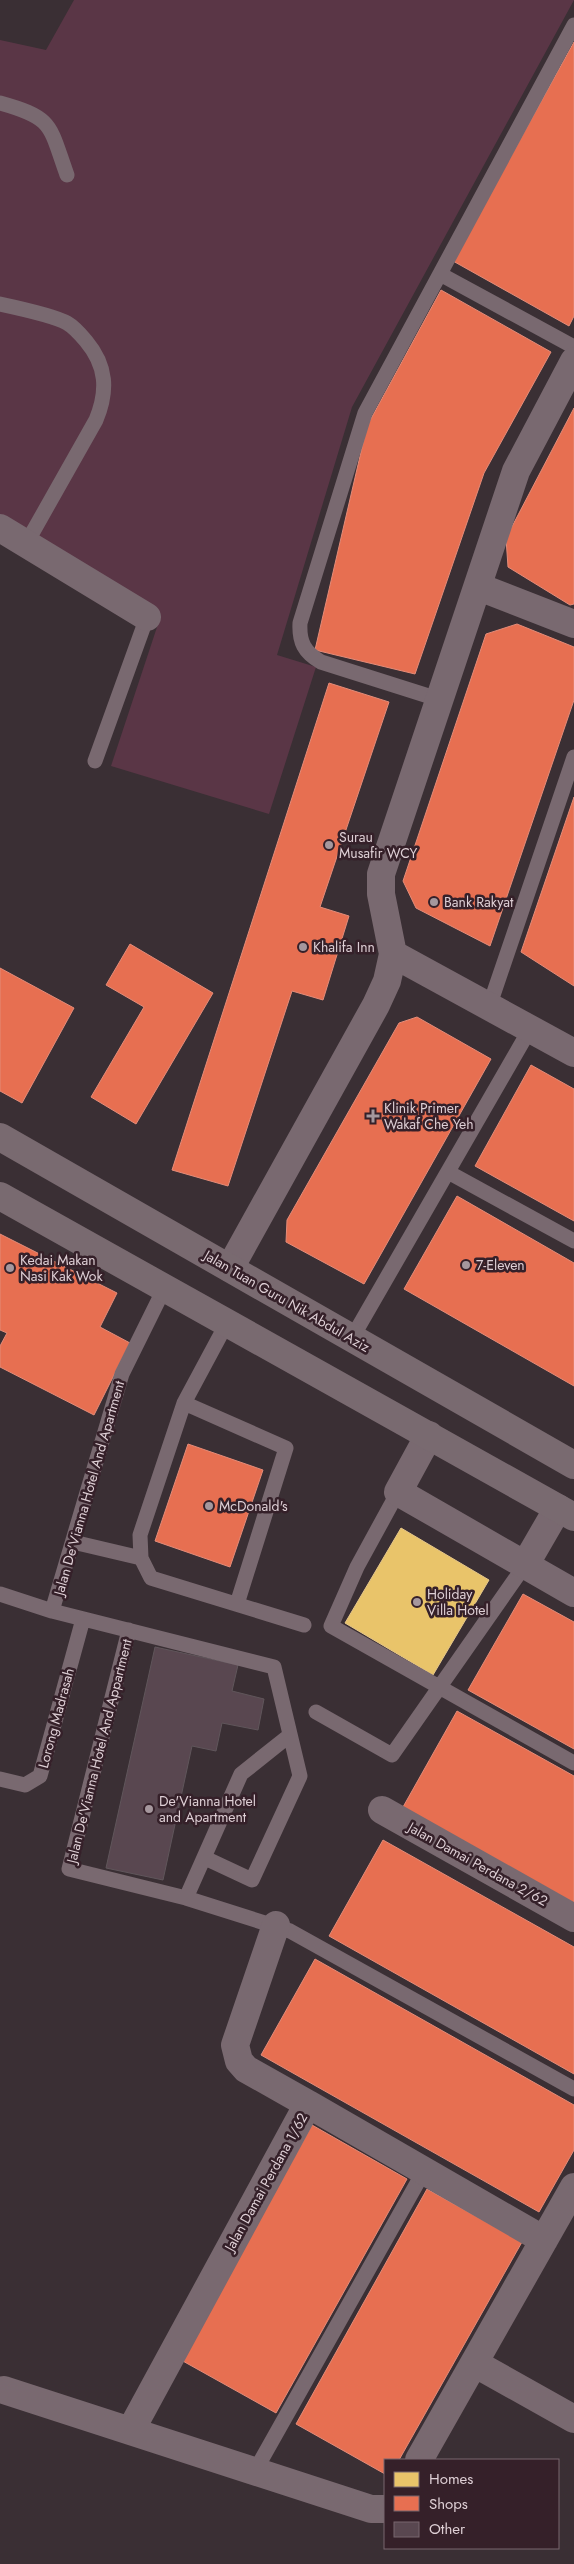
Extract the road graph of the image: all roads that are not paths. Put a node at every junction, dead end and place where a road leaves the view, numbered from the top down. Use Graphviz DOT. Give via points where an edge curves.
graph roads {
  1 [pos="574,25"];
  2 [pos="0,103"];
  3 [pos="66,175"];
  4 [pos="440,274"];
  5 [pos="0,304"];
  6 [pos="574,347"];
  7 [pos="574,361"];
  8 [pos="0,528"];
  9 [pos="26,544"];
  10 [pos="479,587"];
  11 [pos="147,617"];
  12 [pos="574,624"];
  13 [pos="441,700"];
  14 [pos="574,757"];
  15 [pos="95,761"];
  16 [pos="394,954"];
  17 [pos="489,1007"];
  18 [pos="530,1029"];
  19 [pos="574,1053"];
  20 [pos="0,1137"];
  21 [pos="448,1172"];
  22 [pos="0,1196"];
  23 [pos="574,1242"];
  24 [pos="230,1268"];
  25 [pos="165,1287"];
  26 [pos="228,1322"];
  27 [pos="352,1338"];
  28 [pos="184,1403"];
  29 [pos="429,1435"];
  30 [pos="574,1465"];
  31 [pos="398,1492"];
  32 [pos="566,1512"];
  33 [pos="73,1542"];
  34 [pos="140,1558"];
  35 [pos="525,1565"];
  36 [pos="574,1593"];
  37 [pos="0,1594"];
  38 [pos="237,1604"];
  39 [pos="52,1611"];
  40 [pos="83,1619"];
  41 [pos="304,1625"];
  42 [pos="129,1630"];
  43 [pos="439,1687"];
  44 [pos="316,1712"];
  45 [pos="290,1735"];
  46 [pos="574,1763"];
  47 [pos="0,1779"];
  48 [pos="382,1810"];
  49 [pos="205,1858"];
  50 [pos="186,1898"];
  51 [pos="574,1918"];
  52 [pos="276,1925"];
  53 [pos="574,2088"];
  54 [pos="308,2104"];
  55 [pos="424,2171"];
  56 [pos="574,2187"];
  57 [pos="544,2240"];
  58 [pos="474,2362"];
  59 [pos="4,2390"];
  60 [pos="574,2419"];
  61 [pos="131,2430"];
  62 [pos="420,2459"];
  63 [pos="255,2471"];
  64 [pos="384,2508"];
  1 -- 4 [label="lane"];
  2 -- 3 [label="lane" via="43,119 53,135"];
  4 -- 6 [label="lane"];
  4 -- 13 [label="lane" via="365,413 299,635 310,656 321,662"];
  5 -- 9 [label="lane" via="67,323 94,351 102,367 105,385 103,403 96,420"];
  7 -- 10 [label="street" via="516,471"];
  8 -- 9 [label="street"];
  9 -- 11 [label="street"];
  10 -- 12 [label="street"];
  10 -- 13 [label="street"];
  11 -- 15 [label="lane"];
  13 -- 16 [label="street" via="381,874 381,894"];
  14 -- 17 [label="lane"];
  16 -- 17 [label="street"];
  16 -- 24 [label="street" via="376,1005"];
  17 -- 18 [label="street"];
  18 -- 19 [label="street"];
  18 -- 21 [label="lane"];
  20 -- 24 [label="main road, Jalan Tuan Guru Nik Abdul Aziz"];
  21 -- 23 [label="lane"];
  21 -- 27 [label="lane"];
  22 -- 25 [label="main road"];
  24 -- 27 [label="main road, Jalan Tuan Guru Nik Abdul Aziz"];
  25 -- 26 [label="main road"];
  25 -- 33 [label="lane, Jalan De'Vianna Hotel And Apartment" via="122,1374"];
  26 -- 28 [label="lane"];
  26 -- 29 [label="main road"];
  27 -- 30 [label="main road, Jalan Tuan Guru Nik Abdul Aziz"];
  28 -- 34 [label="lane" via="140,1535"];
  28 -- 38 [label="lane" via="286,1448"];
  29 -- 31 [label="street"];
  29 -- 32 [label="main road"];
  31 -- 35 [label="street"];
  31 -- 43 [label="lane" via="356,1567 331,1626"];
  32 -- 35 [label="street"];
  33 -- 34 [label="lane"];
  33 -- 39 [label="lane, Jalan De'Vianna Hotel And Apartment"];
  34 -- 38 [label="lane" via="151,1578"];
  35 -- 36 [label="street"];
  35 -- 43 [label="lane"];
  37 -- 39 [label="lane"];
  38 -- 41 [label="lane"];
  39 -- 40 [label="lane, Jalan De'Vianna Hotel And Apartment"];
  40 -- 42 [label="lane, Jalan De'Vianna Hotel And Apartment"];
  40 -- 47 [label="lane, Lorong Madrasah" via="40,1776 25,1785"];
  42 -- 45 [label="lane, Jalan De'Vianna Hotel And Apartment" via="274,1667"];
  42 -- 50 [label="lane, Jalan De'Vianna Hotel And Appartment" via="69,1869"];
  43 -- 44 [label="lane" via="392,1755"];
  43 -- 46 [label="lane"];
  45 -- 49 [label="lane" via="241,1774"];
  45 -- 49 [label="lane, Jalan De'Vianna Hotel And Apartment" via="300,1776 252,1880"];
  48 -- 51 [label="street, Jalan Damai Perdana 2/62"];
  49 -- 50 [label="lane"];
  50 -- 52 [label="lane, Jalan De'Vianna Hotel And Appartment"];
  52 -- 53 [label="lane, Jalan De'Vianna Hotel And Appartment"];
  52 -- 54 [label="street, Jalan Damai Perdana 1/62" via="235,2045 239,2061 246,2069"];
  54 -- 55 [label="street"];
  54 -- 61 [label="street, Jalan Damai Perdana 1/62"];
  55 -- 57 [label="street"];
  55 -- 63 [label="lane"];
  56 -- 57 [label="street"];
  57 -- 58 [label="street"];
  58 -- 60 [label="street"];
  58 -- 62 [label="street"];
  59 -- 61 [label="street"];
  61 -- 63 [label="street"];
  63 -- 64 [label="street" via="371,2509"];
}
